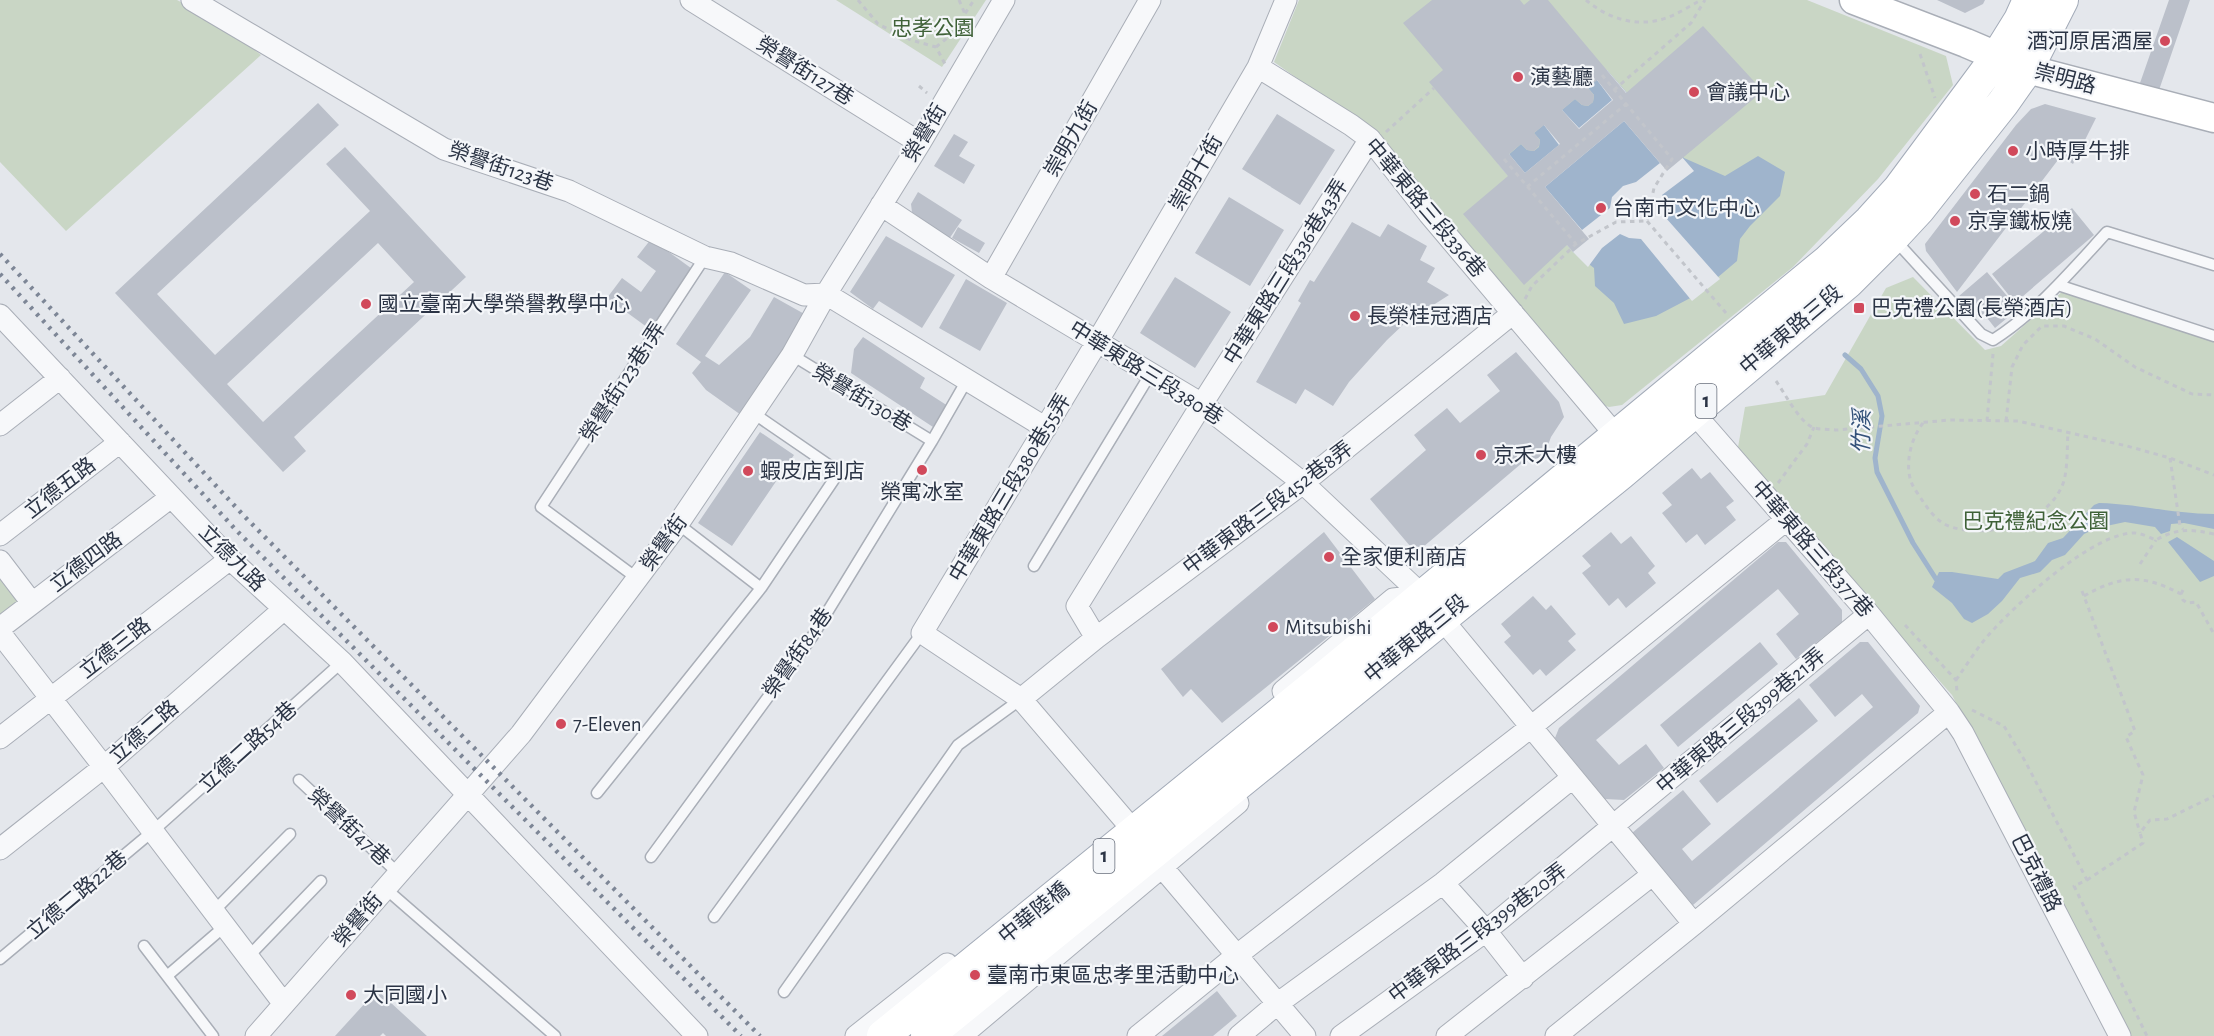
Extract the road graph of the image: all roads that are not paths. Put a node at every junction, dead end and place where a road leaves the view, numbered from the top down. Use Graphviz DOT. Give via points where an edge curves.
graph roads {
  1 [pos="192,0"];
  2 [pos="691,0"];
  3 [pos="1004,0"];
  4 [pos="1150,0"];
  5 [pos="1286,0"];
  6 [pos="1854,0"];
  7 [pos="2029,0"];
  8 [pos="2062,0"];
  9 [pos="1996,57"];
  10 [pos="1258,67"];
  11 [pos="2027,69"];
  12 [pos="2214,118"];
  13 [pos="1376,137"];
  14 [pos="920,143"];
  15 [pos="882,205"];
  16 [pos="1893,237"];
  17 [pos="705,257"];
  18 [pos="2214,265"];
  19 [pos="991,278"];
  20 [pos="2058,285"];
  21 [pos="826,294"];
  22 [pos="1513,313"];
  23 [pos="0,315"];
  24 [pos="2214,336"];
  25 [pos="1097,342"];
  26 [pos="792,355"];
  27 [pos="1151,373"];
  28 [pos="60,378"];
  29 [pos="967,380"];
  30 [pos="1673,388"];
  31 [pos="1202,404"];
  32 [pos="753,412"];
  33 [pos="1693,412"];
  34 [pos="0,425"];
  35 [pos="1046,428"];
  36 [pos="1615,435"];
  37 [pos="932,441"];
  38 [pos="120,442"];
  39 [pos="1636,460"];
  40 [pos="1303,483"];
  41 [pos="171,497"];
  42 [pos="1786,520"];
  43 [pos="678,524"];
  44 [pos="0,535"];
  45 [pos="230,559"];
  46 [pos="0,561"];
  47 [pos="1034,566"];
  48 [pos="638,579"];
  49 [pos="761,588"];
  50 [pos="32,603"];
  51 [pos="1432,607"];
  52 [pos="284,609"];
  53 [pos="1869,614"];
  54 [pos="0,628"];
  55 [pos="0,633"];
  56 [pos="922,633"];
  57 [pos="1096,638"];
  58 [pos="342,662"];
  59 [pos="1336,686"];
  60 [pos="49,699"];
  61 [pos="1021,699"];
  62 [pos="1958,710"];
  63 [pos="1531,727"];
  64 [pos="0,738"];
  65 [pos="104,767"];
  66 [pos="1572,778"];
  67 [pos="299,780"];
  68 [pos="597,793"];
  69 [pos="468,795"];
  70 [pos="1127,823"];
  71 [pos="1613,827"];
  72 [pos="153,831"];
  73 [pos="290,834"];
  74 [pos="0,849"];
  75 [pos="651,856"];
  76 [pos="1162,867"];
  77 [pos="1652,874"];
  78 [pos="321,881"];
  79 [pos="392,881"];
  80 [pos="1443,883"];
  81 [pos="714,918"];
  82 [pos="219,919"];
  83 [pos="1694,924"];
  84 [pos="1486,931"];
  85 [pos="144,945"];
  86 [pos="1236,956"];
  87 [pos="248,957"];
  88 [pos="0,959"];
  89 [pos="167,976"];
  90 [pos="1523,978"];
  91 [pos="784,992"];
  92 [pos="284,1004"];
  93 [pos="1277,1004"];
  94 [pos="213,1036"];
  95 [pos="256,1036"];
  96 [pos="555,1036"];
  97 [pos="697,1036"];
  98 [pos="856,1036"];
  99 [pos="883,1036"];
  100 [pos="927,1036"];
  101 [pos="960,1036"];
  102 [pos="1138,1036"];
  103 [pos="1239,1036"];
  104 [pos="1305,1036"];
  105 [pos="1341,1036"];
  106 [pos="1447,1036"];
  107 [pos="1556,1036"];
  108 [pos="2120,1036"];
  1 -- 17 [label="street, 榮譽街123巷" via="444,149 569,190"];
  2 -- 14 [label="street, 榮譽街127巷"];
  3 -- 14 [label="street, 榮譽街"];
  4 -- 19 [label="street, 崇明九街"];
  5 -- 10 [label="street, 崇明十街"];
  6 -- 9 [label="street, 崇明路"];
  7 -- 9 [label="main road, 中華東路三段 / 1"];
  8 -- 11 [label="main road, 中華東路三段 / 1"];
  9 -- 11 [label="street, 崇明路"];
  9 -- 30 [label="main road, 中華東路三段 / 1" via="1899,189 1870,221 1828,261"];
  10 -- 13 [label="street, 中華東路三段336巷"];
  10 -- 25 [label="street, 崇明十街"];
  11 -- 12 [label="street, 崇明路"];
  11 -- 16 [label="main road, 中華東路三段 / 1"];
  13 -- 22 [label="street, 中華東路三段336巷" via="1430,214"];
  13 -- 31 [label="street, 中華東路三段336巷43弄"];
  14 -- 15 [label="street, 榮譽街"];
  15 -- 19 [label="street, 中華東路三段380巷"];
  15 -- 21 [label="street, 榮譽街"];
  16 -- 20 [label="lane" via="1981,334 1993,340"];
  16 -- 33 [label="main road, 中華東路三段 / 1" via="1848,282"];
  17 -- 21 [label="street, 榮譽街123巷" via="731,263 804,295"];
  17 -- 48 [label="lane, 榮譽街123巷1弄" via="542,507"];
  18 -- 20 [label="lane" via="2107,232"];
  19 -- 25 [label="street, 中華東路三段380巷"];
  20 -- 24 [label="lane"];
  21 -- 26 [label="street, 榮譽街"];
  21 -- 29 [label="street"];
  22 -- 36 [label="street, 中華東路三段336巷"];
  22 -- 40 [label="street, 中華東路三段452巷8弄"];
  23 -- 28 [label="street, 立德九路"];
  25 -- 27 [label="street, 中華東路三段380巷"];
  25 -- 35 [label="street, 中華東路三段380巷55弄"];
  26 -- 32 [label="street, 榮譽街"];
  26 -- 37 [label="lane, 榮譽街130巷"];
  27 -- 31 [label="street, 中華東路三段380巷"];
  27 -- 47 [label="lane"];
  28 -- 34 [label="street"];
  28 -- 38 [label="street, 立德九路"];
  29 -- 35 [label="street"];
  29 -- 37 [label="lane, 榮譽街84巷"];
  30 -- 33 [label="street, 中華東路三段377巷"];
  30 -- 36 [label="main road, 中華東路三段 / 1"];
  31 -- 40 [label="street, 中華東路三段380巷"];
  31 -- 57 [label="street, 中華東路三段336巷43弄" via="1077,606"];
  32 -- 43 [label="street, 榮譽街"];
  32 -- 49 [label="lane" via="839,472"];
  33 -- 39 [label="main road, 中華東路三段 / 1"];
  33 -- 42 [label="street, 中華東路三段377巷"];
  35 -- 56 [label="street, 中華東路三段380巷55弄"];
  36 -- 39 [label="street, 中華東路三段336巷"];
  36 -- 51 [label="main road, 中華東路三段 / 1"];
  37 -- 75 [label="lane, 榮譽街84巷" via="812,637"];
  38 -- 41 [label="street, 立德九路"];
  38 -- 44 [label="street, 立德五路"];
  39 -- 51 [label="main road, 中華東路三段 / 1"];
  40 -- 51 [label="street, 中華東路三段380巷"];
  40 -- 57 [label="street, 中華東路三段452巷8弄"];
  41 -- 45 [label="street, 立德九路"];
  41 -- 50 [label="street, 立德四路"];
  42 -- 53 [label="street, 中華東路三段377巷"];
  42 -- 63 [label="street"];
  43 -- 48 [label="street, 榮譽街"];
  43 -- 49 [label="lane"];
  45 -- 52 [label="street, 立德九路"];
  45 -- 60 [label="street, 立德三路"];
  46 -- 50 [label="street"];
  48 -- 69 [label="street, 榮譽街" via="521,734"];
  49 -- 68 [label="lane"];
  50 -- 54 [label="street, 立德四路"];
  51 -- 59 [label="main road, 中華東路三段 / 1"];
  51 -- 63 [label="street, 中華東路三段380巷"];
  51 -- 70 [label="street" via="1393,598"];
  51 -- 76 [label="street" via="1431,644"];
  52 -- 58 [label="street, 立德九路"];
  52 -- 65 [label="street, 立德二路"];
  53 -- 62 [label="street, 中華東路三段377巷"];
  53 -- 71 [label="street, 中華東路三段399巷21弄"];
  55 -- 60 [label="street"];
  56 -- 61 [label="street"];
  56 -- 81 [label="lane"];
  57 -- 61 [label="street, 中華東路三段452巷8弄"];
  58 -- 69 [label="street, 立德九路"];
  58 -- 72 [label="lane, 立德二路54巷"];
  59 -- 99 [label="main road, 中華陸橋 / 1"];
  59 -- 100 [label="main road, 中華陸橋 / 1"];
  60 -- 64 [label="street, 立德三路"];
  60 -- 65 [label="street"];
  61 -- 70 [label="street"];
  61 -- 91 [label="lane" via="958,745"];
  62 -- 83 [label="street"];
  62 -- 108 [label="street, 巴克禮路" via="1964,733"];
  63 -- 66 [label="street, 中華東路三段380巷"];
  63 -- 86 [label="street"];
  65 -- 72 [label="street"];
  65 -- 74 [label="street, 立德二路"];
  66 -- 71 [label="street, 中華東路三段380巷"];
  66 -- 80 [label="street"];
  67 -- 79 [label="lane, 榮譽街47巷"];
  69 -- 79 [label="street, 榮譽街"];
  69 -- 97 [label="street, 立德九路"];
  70 -- 98 [label="street"];
  71 -- 77 [label="street, 中華東路三段380巷"];
  71 -- 84 [label="street, 中華東路三段399巷20弄"];
  72 -- 82 [label="street"];
  72 -- 88 [label="lane, 立德二路22巷"];
  73 -- 82 [label="lane"];
  76 -- 86 [label="street"];
  76 -- 101 [label="street"];
  77 -- 83 [label="street, 中華東路三段380巷"];
  77 -- 90 [label="street"];
  78 -- 87 [label="lane"];
  79 -- 92 [label="street, 榮譽街"];
  79 -- 96 [label="lane, 榮譽街47巷"];
  80 -- 84 [label="street"];
  80 -- 93 [label="street"];
  82 -- 87 [label="street"];
  82 -- 89 [label="lane"];
  83 -- 107 [label="street"];
  84 -- 90 [label="street"];
  84 -- 105 [label="street, 中華東路三段399巷20弄"];
  85 -- 89 [label="lane"];
  86 -- 93 [label="street"];
  86 -- 102 [label="street"];
  87 -- 92 [label="street"];
  89 -- 94 [label="lane"];
  90 -- 106 [label="street"];
  92 -- 95 [label="street, 榮譽街"];
  93 -- 103 [label="street"];
  93 -- 104 [label="street"];
}
